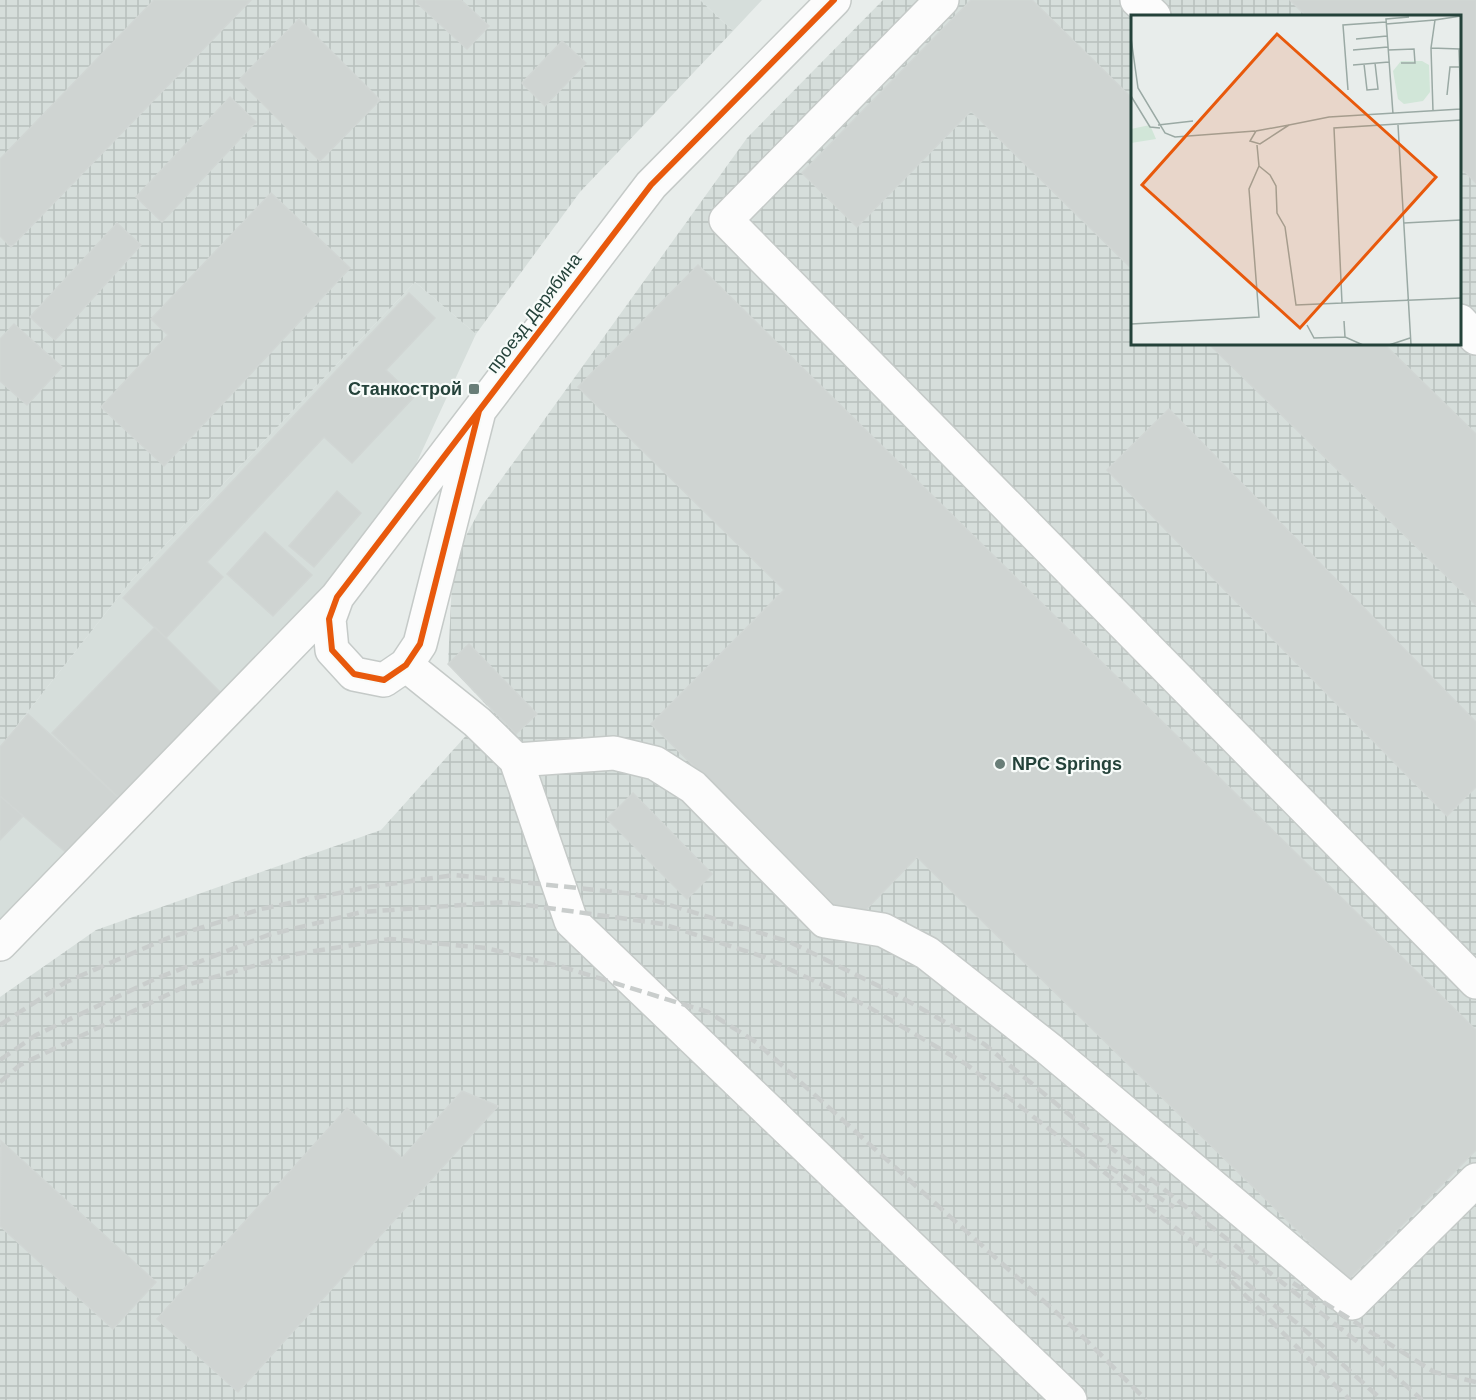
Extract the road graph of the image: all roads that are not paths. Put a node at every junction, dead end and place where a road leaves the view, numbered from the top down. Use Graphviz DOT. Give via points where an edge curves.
graph roads {
  1 [pos="834,0"];
  2 [pos="942,0"];
  3 [pos="1137,0"];
  4 [pos="1153,15"];
  5 [pos="1461,322"];
  6 [pos="1476,338"];
  7 [pos="479,411"];
  8 [pos="337,597"];
  9 [pos="406,665"];
  10 [pos="516,760"];
  11 [pos="0,944"];
  12 [pos="1476,982"];
  13 [pos="1476,1180"];
  14 [pos="1070,1400"];
  1 -- 7 [label="street, проезд Дерябина" via="651,185"];
  2 -- 12 [label="street" via="726,220"];
  3 -- 4 [label="street"];
  5 -- 6 [label="street"];
  7 -- 8 [label="street, проезд Дерябина"];
  7 -- 9 [label="street" via="420,644"];
  8 -- 9 [label="street, проезд Дерябина" via="329,619 332,650 354,674 384,680"];
  8 -- 11 [label="street"];
  9 -- 10 [label="street" via="477,722"];
  10 -- 13 [label="street" via="614,753 655,763 693,787 825,921 883,930 927,952 1352,1303"];
  10 -- 14 [label="street" via="571,921"];
}
